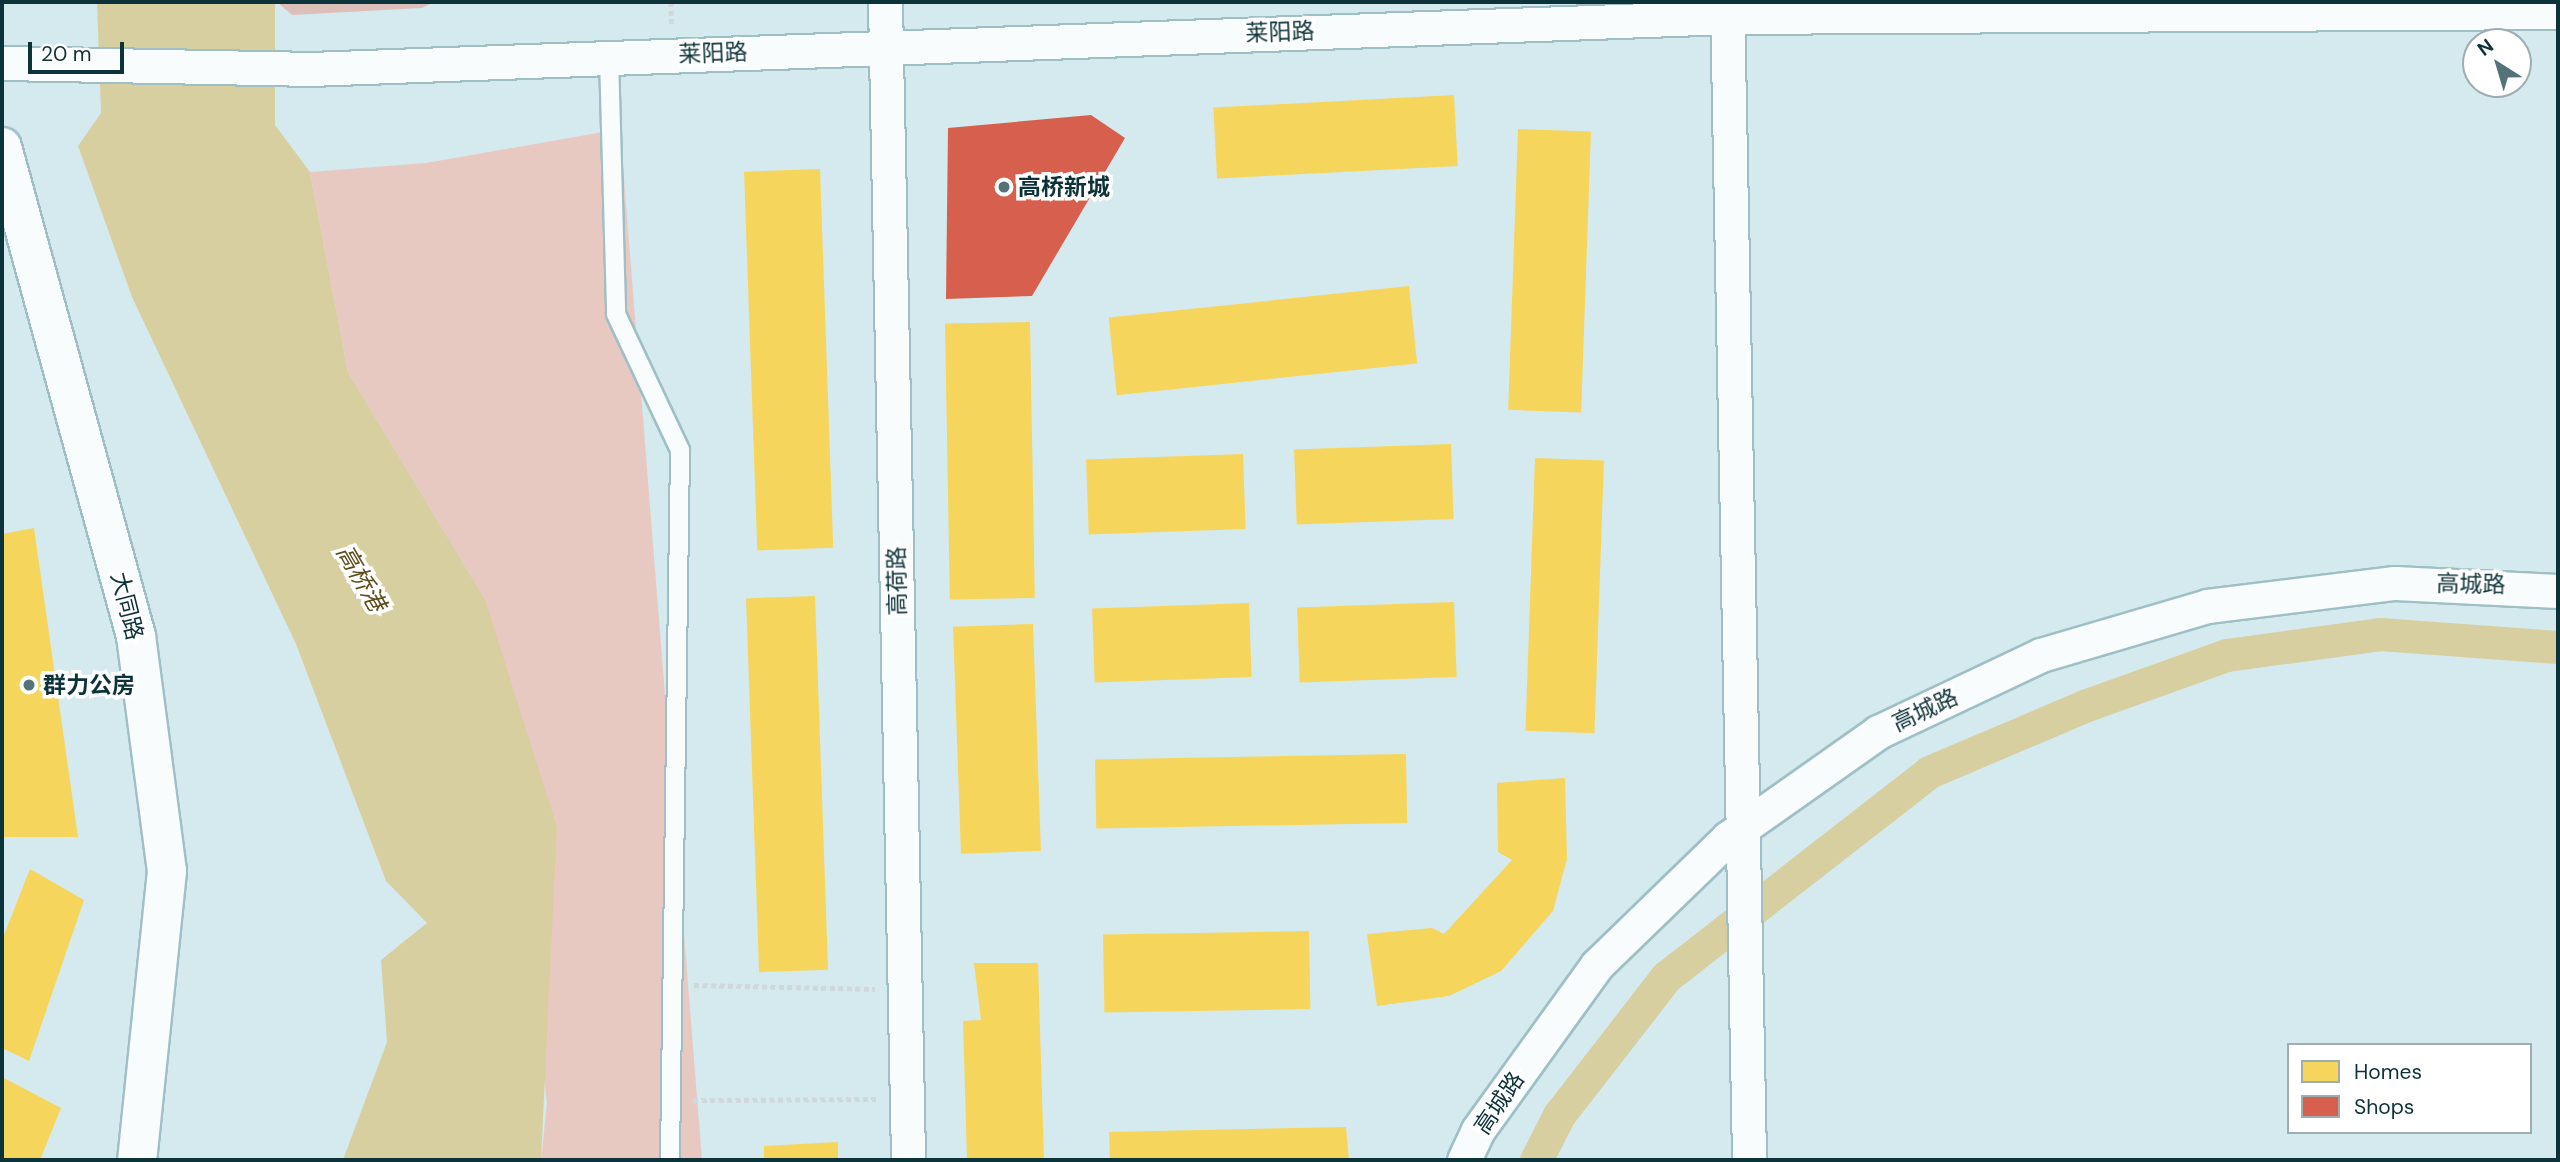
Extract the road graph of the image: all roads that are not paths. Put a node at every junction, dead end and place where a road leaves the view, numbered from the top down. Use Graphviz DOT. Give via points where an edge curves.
graph roads {
  1 [pos="885,2"];
  2 [pos="1727,9"];
  3 [pos="2558,12"];
  4 [pos="887,46"];
  5 [pos="609,57"];
  6 [pos="13,63"];
  7 [pos="2,147"];
  8 [pos="2558,591"];
  9 [pos="1742,828"];
  10 [pos="137,1160"];
  11 [pos="670,1160"];
  12 [pos="908,1160"];
  13 [pos="1464,1160"];
  14 [pos="1749,1160"];
  1 -- 4 [label="street, 高荷路"];
  2 -- 3 [label="street, 莱阳路"];
  2 -- 4 [label="street, 莱阳路"];
  2 -- 9 [label="street"];
  4 -- 5 [label="street, 莱阳路"];
  4 -- 12 [label="street, 高荷路"];
  5 -- 6 [label="street, 莱阳路" via="310,69"];
  5 -- 11 [label="lane" via="616,314 680,450"];
  7 -- 10 [label="street, 大同路" via="136,636 167,871"];
  8 -- 9 [label="street, 高城路" via="2395,583 2195,610 2041,655 1903,720"];
  9 -- 13 [label="street, 高城路" via="1597,965 1478,1130"];
  9 -- 14 [label="street"];
}
